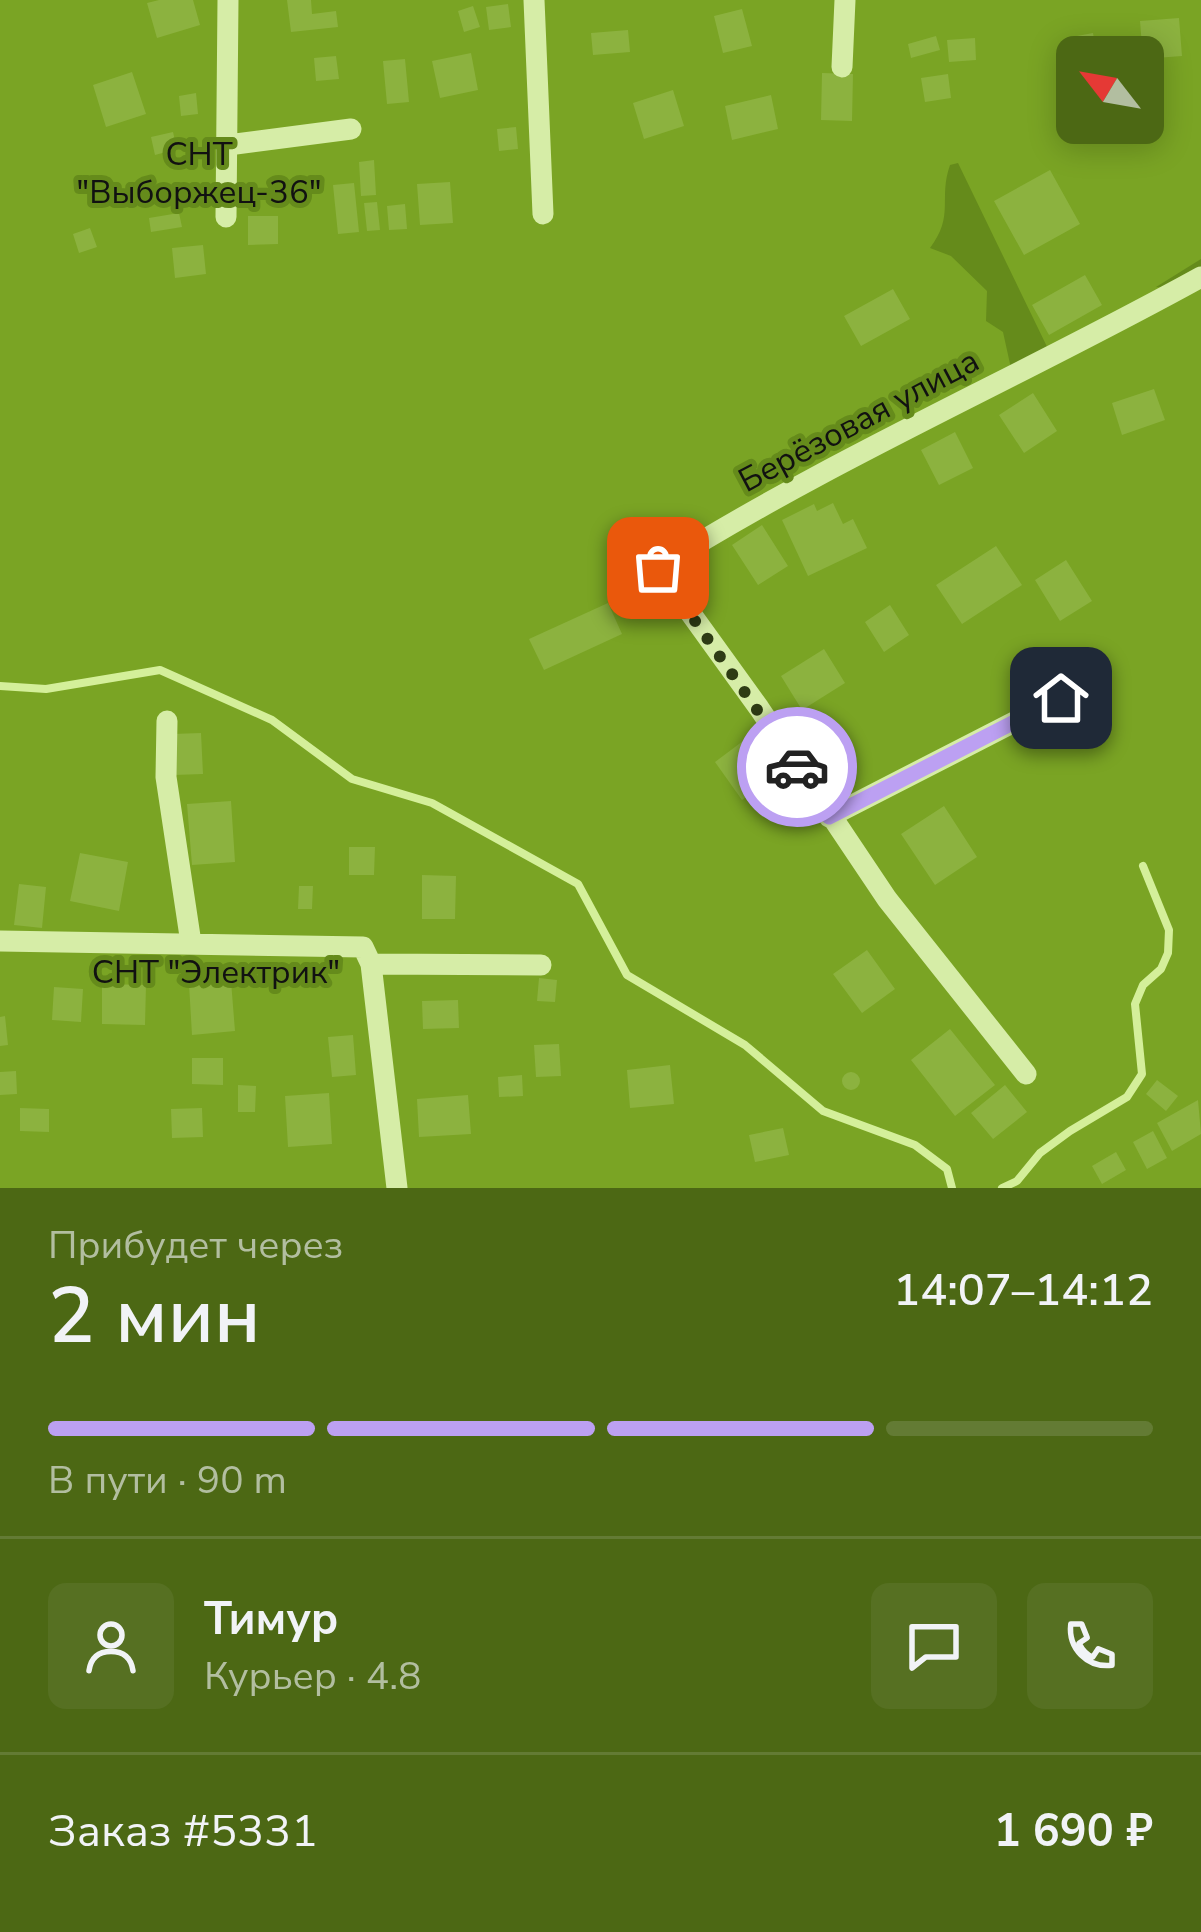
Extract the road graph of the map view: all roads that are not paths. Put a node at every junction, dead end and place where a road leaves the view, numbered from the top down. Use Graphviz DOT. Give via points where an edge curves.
graph roads {
  1 [pos="228,0"];
  2 [pos="534,0"];
  3 [pos="845,0"];
  4 [pos="842,67"];
  5 [pos="351,130"];
  6 [pos="228,146"];
  7 [pos="543,214"];
  8 [pos="226,217"];
  9 [pos="1201,277"];
  10 [pos="1061,698"];
  11 [pos="167,721"];
  12 [pos="829,817"];
  13 [pos="0,941"];
  14 [pos="190,943"];
  15 [pos="370,964"];
  16 [pos="542,965"];
  17 [pos="1026,1074"];
  18 [pos="398,1188"];
  1 -- 6 [label="street"];
  2 -- 7 [label="street"];
  3 -- 4 [label="street"];
  5 -- 6 [label="street"];
  6 -- 8 [label="street"];
  9 -- 12 [label="street, Берёзовая улица" via="658,568"];
  10 -- 12 [label="street"];
  11 -- 14 [label="street" via="166,777"];
  12 -- 17 [label="street, Берёзовая улица"];
  13 -- 14 [label="street"];
  14 -- 15 [label="street" via="363,947"];
  15 -- 16 [label="street"];
  15 -- 18 [label="street"];
}
